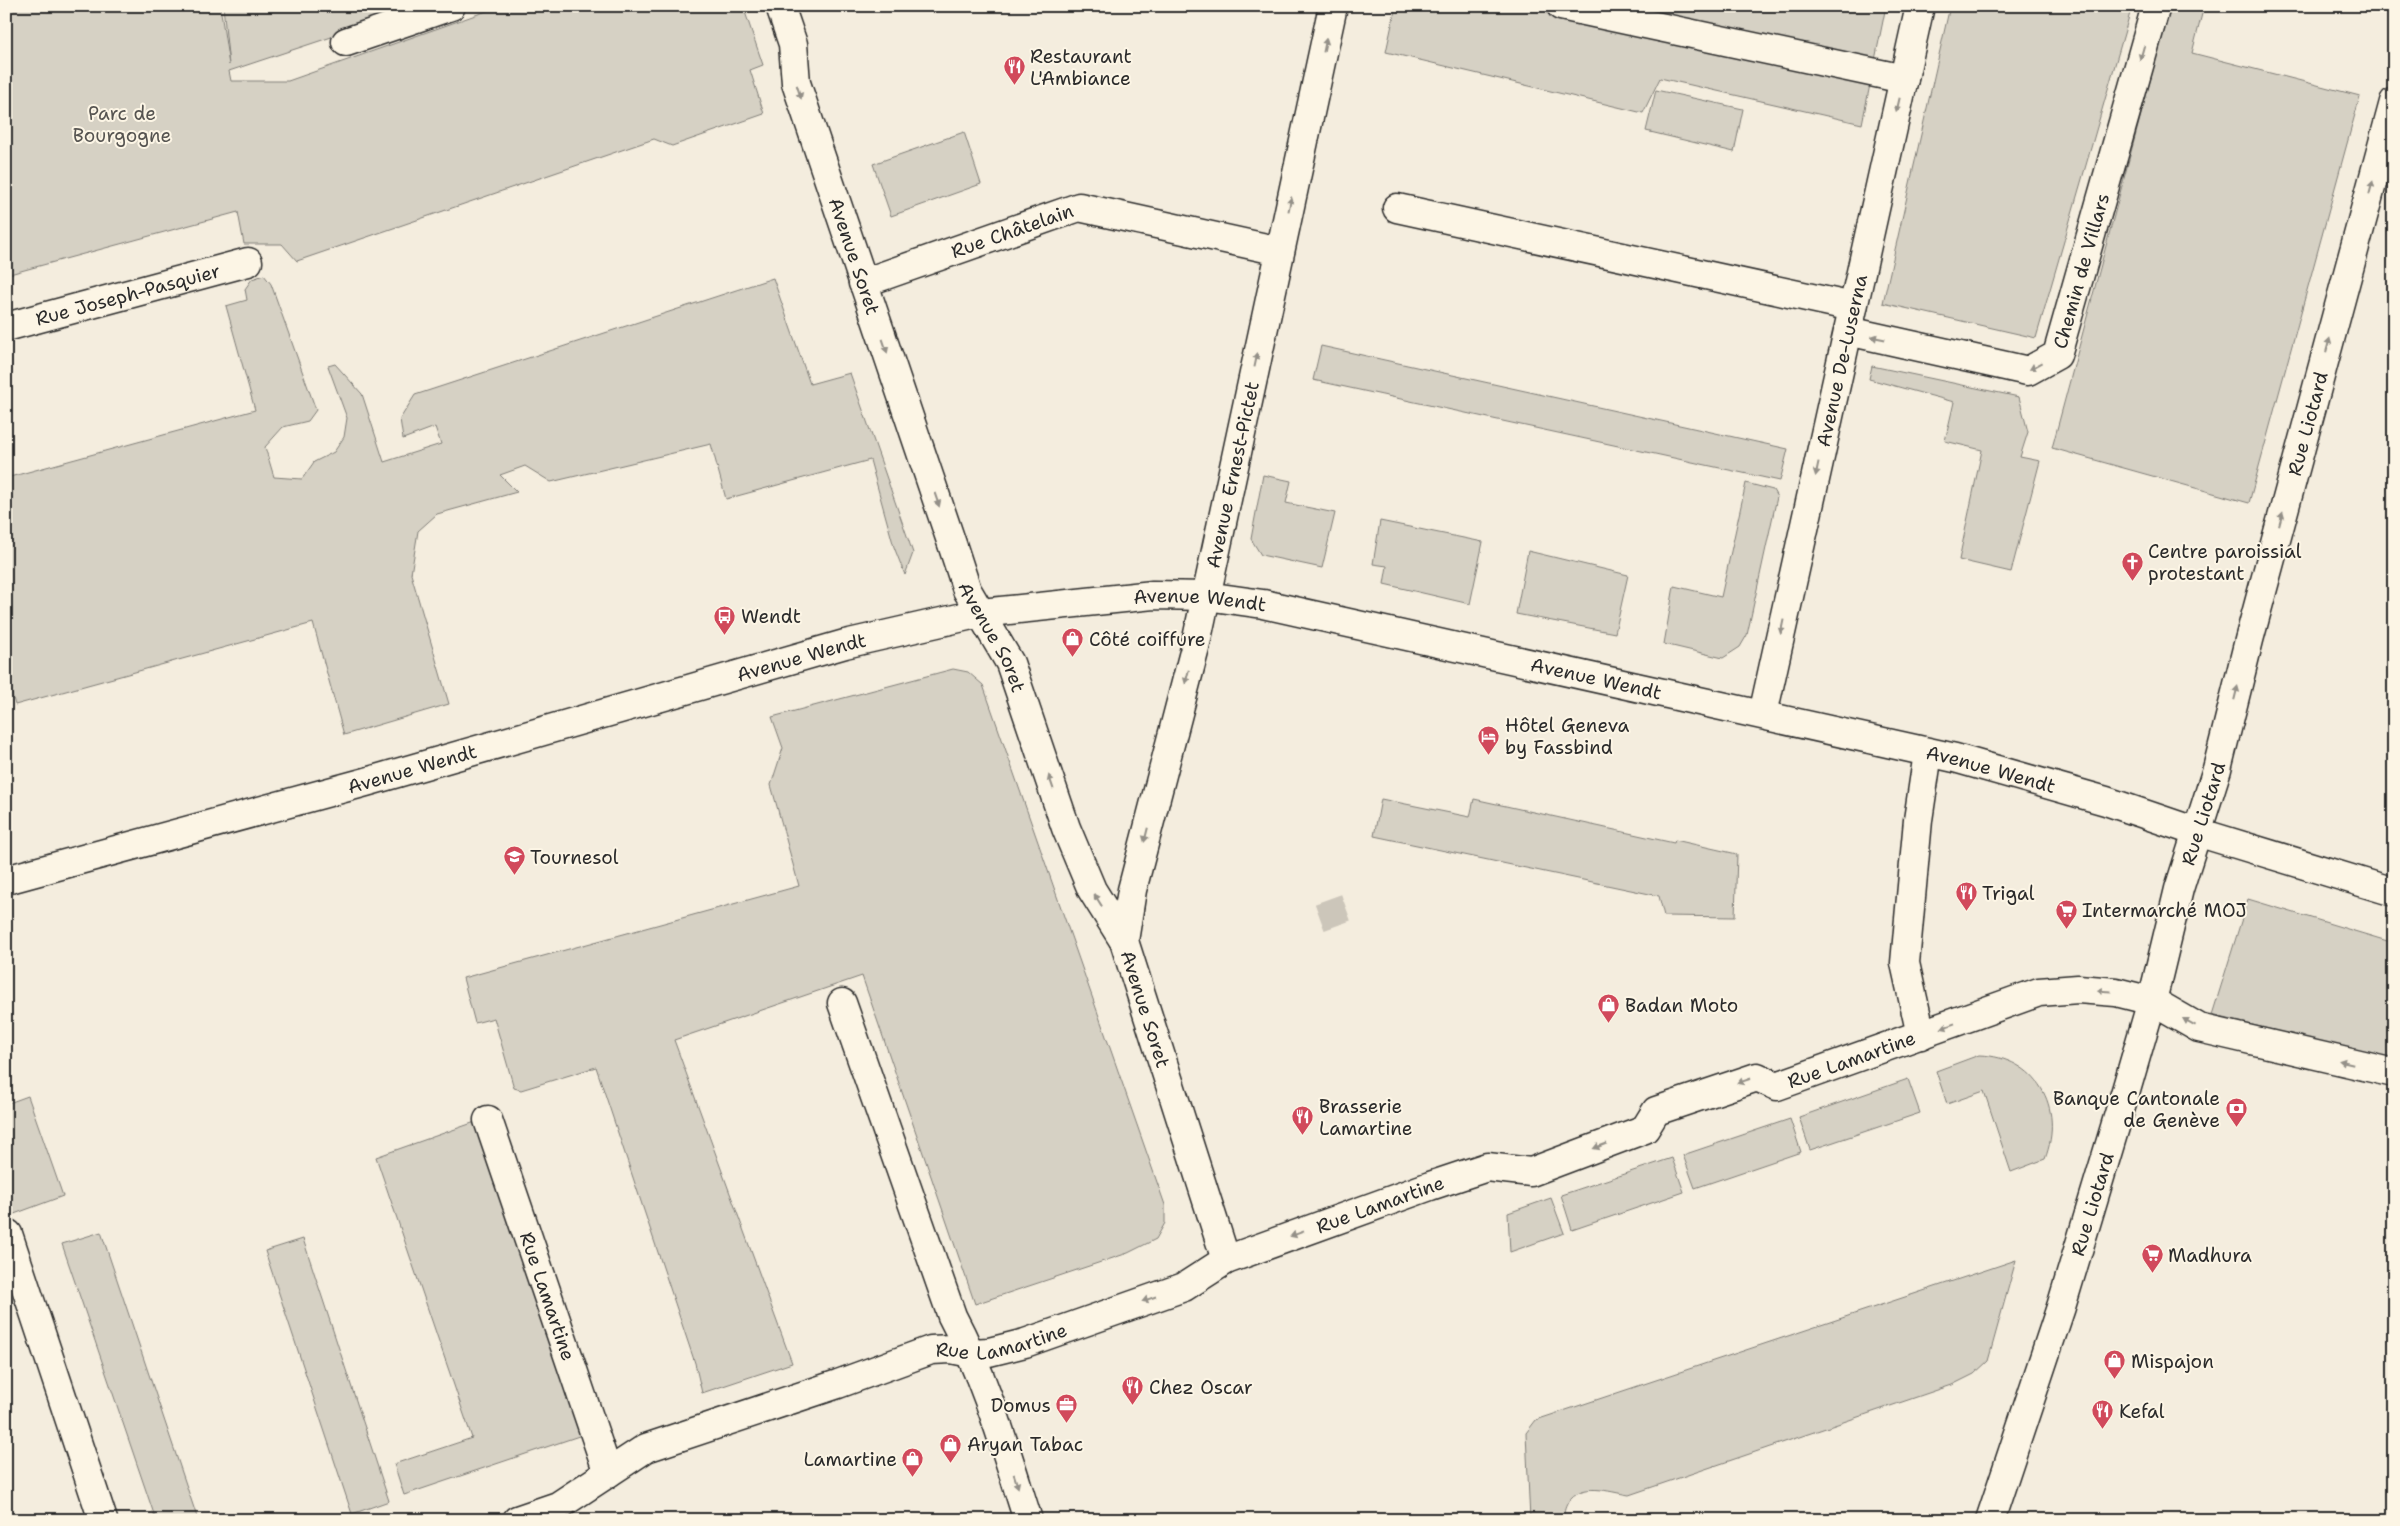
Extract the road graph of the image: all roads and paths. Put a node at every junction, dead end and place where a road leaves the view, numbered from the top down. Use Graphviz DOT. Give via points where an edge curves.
graph roads {
  1 [pos="451,6"];
  2 [pos="780,6"];
  3 [pos="1333,6"];
  4 [pos="1561,6"];
  5 [pos="1920,6"];
  6 [pos="2156,6"];
  7 [pos="346,42"];
  8 [pos="1904,79"];
  9 [pos="2394,102"];
  10 [pos="1396,208"];
  11 [pos="1280,251"];
  12 [pos="248,262"];
  13 [pos="863,283"];
  14 [pos="1851,319"];
  15 [pos="6,327"];
  16 [pos="1206,596"];
  17 [pos="981,613"];
  18 [pos="1763,714"];
  19 [pos="1928,753"];
  20 [pos="2196,832"];
  21 [pos="6,880"];
  22 [pos="2394,892"];
  23 [pos="1124,941"];
  24 [pos="2152,1001"];
  25 [pos="842,1003"];
  26 [pos="1921,1035"];
  27 [pos="2394,1074"];
  28 [pos="488,1120"];
  29 [pos="6,1235"];
  30 [pos="1226,1260"];
  31 [pos="971,1353"];
  32 [pos="608,1473"];
  33 [pos="102,1520"];
  34 [pos="517,1520"];
  35 [pos="1028,1520"];
  36 [pos="1990,1520"];
  1 -- 7 [label="street"];
  2 -- 13 [label="street, Avenue Soret, one-way" via="793,44 796,83"];
  11 -- 3 [label="street, Avenue Ernest-Pictet, one-way"];
  4 -- 8 [label="street"];
  5 -- 8 [label="street, Avenue De-Luserna"];
  6 -- 14 [label="street, Chemin de Villars, one-way" via="2057,355 2028,370"];
  8 -- 14 [label="street, Avenue De-Luserna, one-way"];
  20 -- 9 [label="street, Rue Liotard, one-way" via="2217,769 2251,630"];
  10 -- 14 [label="street, Chemin de Villars"];
  11 -- 13 [label="street, Rue Châtelain" via="1078,207"];
  16 -- 11 [label="street, Avenue Ernest-Pictet, one-way"];
  12 -- 15 [label="street, Rue Joseph-Pasquier"];
  13 -- 17 [label="street, Avenue Soret, one-way" via="955,559 967,590"];
  14 -- 18 [label="street, Avenue De-Luserna, one-way"];
  16 -- 17 [label="street, Avenue Wendt" via="1153,595"];
  16 -- 18 [label="street, Avenue Wendt" via="1272,606"];
  16 -- 23 [label="street, Avenue Ernest-Pictet, one-way" via="1132,890"];
  17 -- 21 [label="street, Avenue Wendt" via="845,644 366,782"];
  23 -- 17 [label="street, Avenue Soret, one-way" via="1092,890 1066,828 1010,663"];
  18 -- 19 [label="street, Avenue Wendt"];
  19 -- 20 [label="street, Avenue Wendt" via="2106,801"];
  19 -- 26 [label="street" via="1918,820 1905,963"];
  20 -- 22 [label="street, Avenue Wendt"];
  20 -- 24 [label="street, Rue Liotard"];
  23 -- 30 [label="street, Avenue Soret"];
  24 -- 26 [label="street, Rue Lamartine, one-way" via="2116,992 2078,989 2039,992"];
  27 -- 24 [label="street, Rue Lamartine, one-way" via="2199,1028"];
  24 -- 36 [label="street, Rue Liotard" via="2093,1205"];
  25 -- 31 [label="street" via="952,1316"];
  26 -- 30 [label="street, Rue Lamartine, one-way" via="1778,1086 1757,1076 1656,1111 1646,1129 1530,1172 1487,1167"];
  28 -- 32 [label="street, Rue Lamartine"];
  29 -- 33 [label="street"];
  30 -- 31 [label="street, Rue Lamartine, one-way" via="1184,1287 1025,1343"];
  31 -- 32 [label="street, Rue Lamartine" via="931,1350 646,1448"];
  31 -- 35 [label="street, one-way"];
  32 -- 34 [label="street, Rue Lamartine" via="558,1506"];
}
